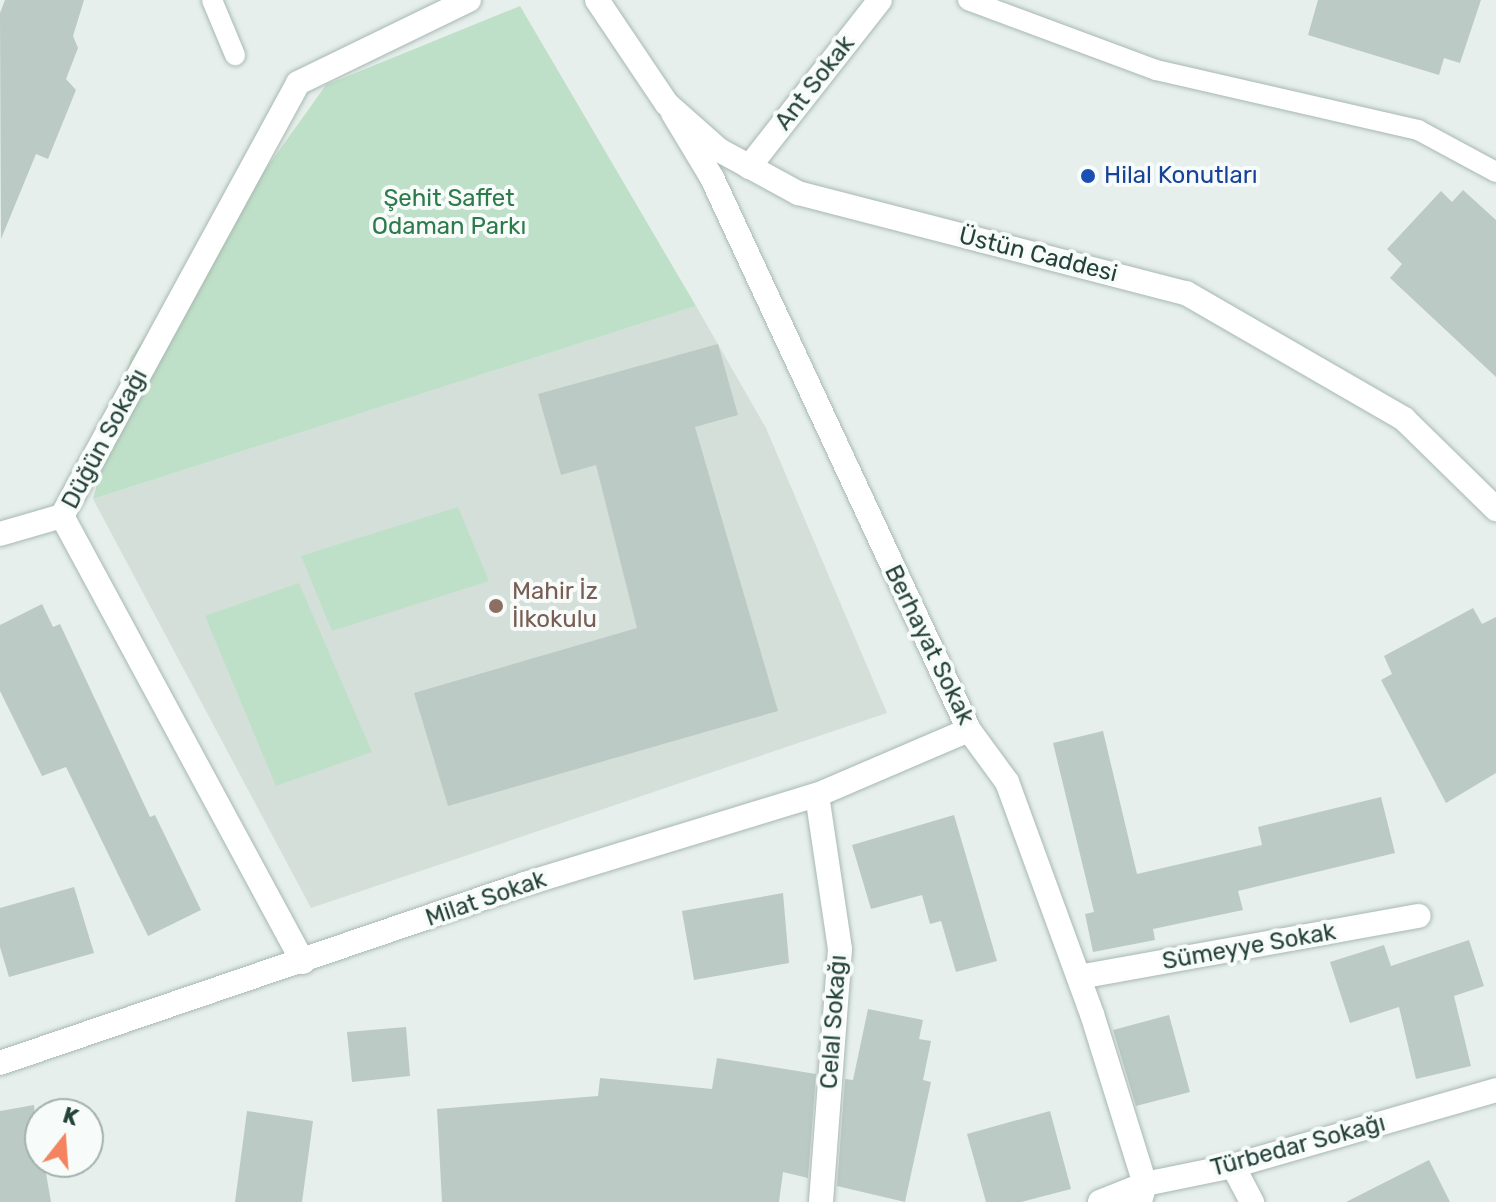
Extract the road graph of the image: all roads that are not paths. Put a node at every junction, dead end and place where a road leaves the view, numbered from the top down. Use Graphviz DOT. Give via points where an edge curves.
graph roads {
  1 [pos="212,0"];
  2 [pos="469,0"];
  3 [pos="597,0"];
  4 [pos="880,0"];
  5 [pos="968,0"];
  6 [pos="235,55"];
  7 [pos="667,104"];
  8 [pos="749,167"];
  9 [pos="1496,172"];
  10 [pos="1496,509"];
  11 [pos="62,516"];
  12 [pos="0,534"];
  13 [pos="969,730"];
  14 [pos="817,795"];
  15 [pos="1419,916"];
  16 [pos="303,962"];
  17 [pos="1079,977"];
  18 [pos="0,1063"];
  19 [pos="1496,1090"];
  20 [pos="1233,1166"];
  21 [pos="1142,1193"];
  22 [pos="821,1202"];
  23 [pos="1100,1202"];
  24 [pos="1252,1202"];
  1 -- 6 [label="lane"];
  2 -- 11 [label="street, Düğün Sokağı" via="298,83"];
  3 -- 7 [label="street, Üstün Caddesi"];
  4 -- 8 [label="street, Ant Sokak"];
  5 -- 9 [label="lane" via="1156,70 1418,130"];
  7 -- 8 [label="street, Üstün Caddesi" via="719,150"];
  7 -- 13 [label="street, Berhayat Sokak" via="712,178"];
  8 -- 10 [label="street, Üstün Caddesi" via="798,193 1186,293 1404,419"];
  11 -- 12 [label="street"];
  11 -- 16 [label="street, Düğün Sokağı"];
  13 -- 14 [label="street, Milat Sokak"];
  13 -- 17 [label="street, Berhayat Sokak" via="1007,782"];
  14 -- 16 [label="street, Milat Sokak" via="525,884"];
  14 -- 22 [label="street, Celal Sokağı" via="840,949"];
  15 -- 17 [label="street, Sümeyye Sokak"];
  16 -- 18 [label="street, Milat Sokak"];
  17 -- 21 [label="street, Berhayat Sokak"];
  19 -- 20 [label="street, Türbedar Sokağı"];
  20 -- 21 [label="street, Türbedar Sokağı"];
  20 -- 24 [label="street"];
  21 -- 23 [label="street, Türbedar Sokağı"];
}
